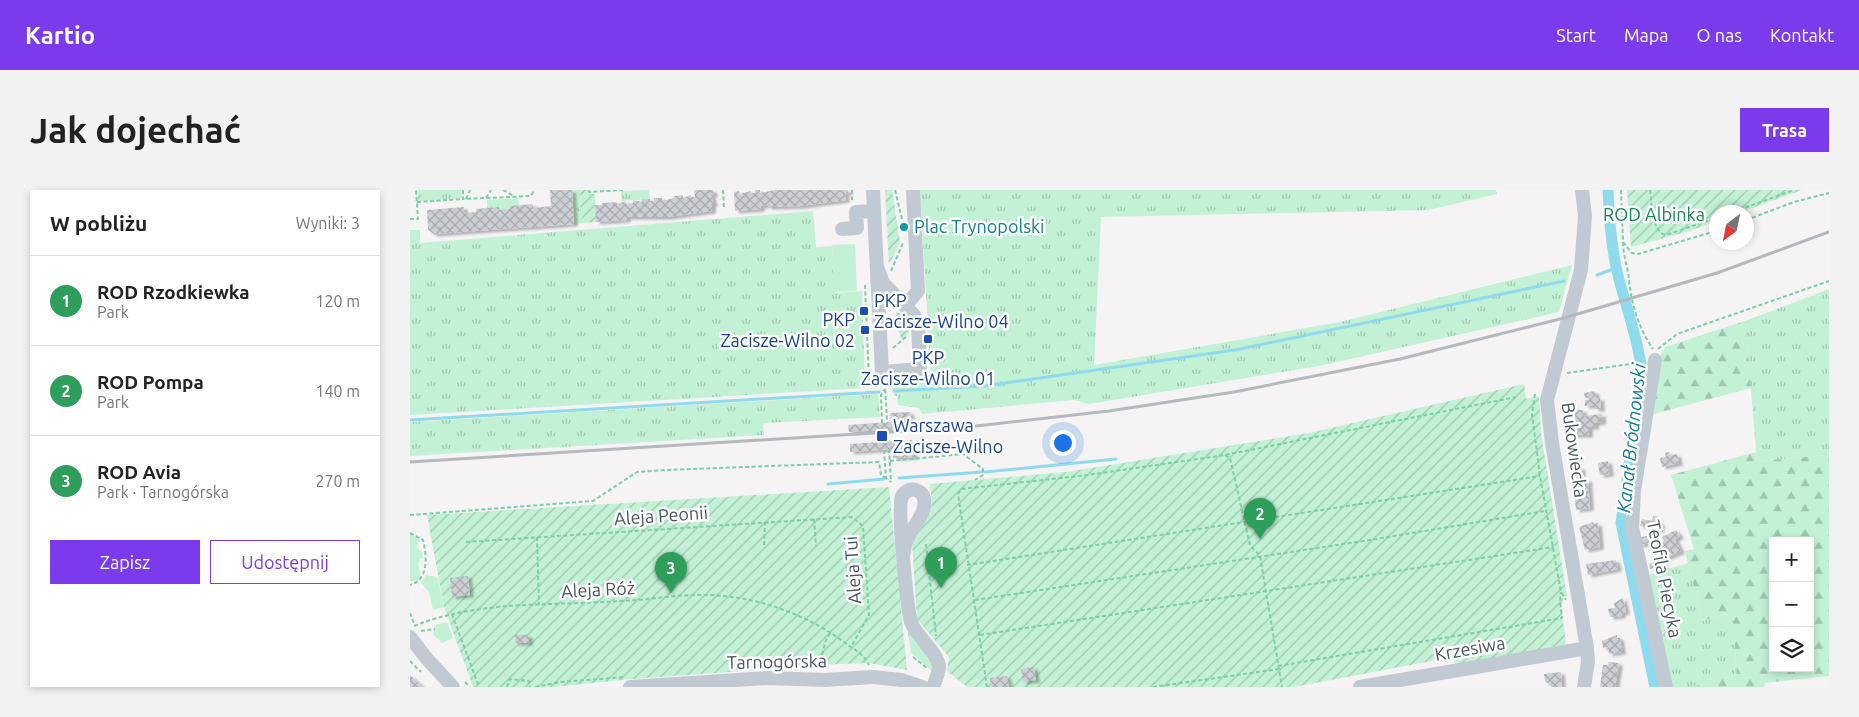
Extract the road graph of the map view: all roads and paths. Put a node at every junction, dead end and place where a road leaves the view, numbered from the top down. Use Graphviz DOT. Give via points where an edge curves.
graph roads {
  1 [pos="416,190"];
  2 [pos="463,190"];
  3 [pos="470,190"];
  4 [pos="491,190"];
  5 [pos="503,190"];
  6 [pos="534,190"];
  7 [pos="589,190"];
  8 [pos="623,190"];
  9 [pos="723,190"];
  10 [pos="852,190"];
  11 [pos="873,190"];
  12 [pos="895,190"];
  13 [pos="913,190"];
  14 [pos="1582,190"];
  15 [pos="1621,190"];
  16 [pos="1650,190"];
  17 [pos="1794,190"];
  18 [pos="1829,193"];
  19 [pos="516,197"];
  20 [pos="486,198"];
  21 [pos="464,199"];
  22 [pos="417,202"];
  23 [pos="852,202"];
  24 [pos="1752,205"];
  25 [pos="724,208"];
  26 [pos="874,211"];
  27 [pos="1754,217"];
  28 [pos="410,219"];
  29 [pos="1709,220"];
  30 [pos="904,227"];
  31 [pos="842,229"];
  32 [pos="1709,233"];
  33 [pos="906,237"];
  34 [pos="1623,242"];
  35 [pos="877,267"];
  36 [pos="889,275"];
  37 [pos="1829,281"];
  38 [pos="865,288"];
  39 [pos="905,306"];
  40 [pos="911,333"];
  41 [pos="867,341"];
  42 [pos="893,348"];
  43 [pos="1656,356"];
  44 [pos="1633,364"];
  45 [pos="1553,376"];
  46 [pos="886,388"];
  47 [pos="1516,397"];
  48 [pos="1534,398"];
  49 [pos="890,415"];
  50 [pos="887,422"];
  51 [pos="882,423"];
  52 [pos="889,449"];
  53 [pos="884,450"];
  54 [pos="1226,455"];
  55 [pos="890,456"];
  56 [pos="893,456"];
  57 [pos="890,462"];
  58 [pos="1540,476"];
  59 [pos="886,478"];
  60 [pos="975,480"];
  61 [pos="1545,511"];
  62 [pos="410,515"];
  63 [pos="814,518"];
  64 [pos="857,519"];
  65 [pos="765,521"];
  66 [pos="1245,522"];
  67 [pos="410,533"];
  68 [pos="537,536"];
  69 [pos="466,542"];
  70 [pos="926,544"];
  71 [pos="764,545"];
  72 [pos="816,546"];
  73 [pos="1553,547"];
  74 [pos="904,552"];
  75 [pos="1260,556"];
  76 [pos="967,565"];
  77 [pos="410,585"];
  78 [pos="1265,591"];
  79 [pos="1561,592"];
  80 [pos="975,600"];
  81 [pos="1572,602"];
  82 [pos="539,605"];
  83 [pos="452,614"];
  84 [pos="410,629"];
  85 [pos="980,635"];
  86 [pos="410,637"];
  87 [pos="851,647"];
  88 [pos="933,647"];
  89 [pos="1587,648"];
  90 [pos="913,657"];
  91 [pos="1278,666"];
  92 [pos="1279,669"];
  93 [pos="931,672"];
  94 [pos="873,677"];
  95 [pos="453,687"];
  96 [pos="479,687"];
  97 [pos="508,687"];
  98 [pos="530,687"];
  99 [pos="630,687"];
  100 [pos="922,687"];
  101 [pos="933,687"];
  102 [pos="987,687"];
  103 [pos="1153,687"];
  104 [pos="1282,687"];
  105 [pos="1360,687"];
  106 [pos="1584,687"];
  107 [pos="1666,687"];
  1 -- 22 [label="path"];
  2 -- 21 [label="path"];
  3 -- 21 [label="path"];
  4 -- 20 [label="path"];
  5 -- 19 [label="path"];
  6 -- 19 [label="path" via="531,196"];
  7 -- 8 [label="path"];
  9 -- 25 [label="path"];
  10 -- 23 [label="path"];
  11 -- 26 [label="street"];
  12 -- 30 [label="path"];
  13 -- 39 [label="street" via="918,291"];
  14 -- 45 [label="street, Bukowiecka" via="1581,270"];
  15 -- 34 [label="path"];
  16 -- 29 [label="path" via="1655,224 1662,234"];
  17 -- 24 [label="path"];
  18 -- 27 [label="path"];
  19 -- 20 [label="path"];
  20 -- 21 [label="path"];
  21 -- 22 [label="path"];
  22 -- 28 [label="path" via="418,219"];
  26 -- 31 [label="street" via="856,212 857,228"];
  26 -- 35 [label="street"];
  32 -- 34 [label="path" via="1638,254 1627,250"];
  33 -- 36 [label="path"];
  34 -- 43 [label="path" via="1630,281 1628,287 1635,311"];
  35 -- 39 [label="street" via="883,283"];
  35 -- 39 [label="street" via="882,372 920,369 918,324"];
  37 -- 43 [label="path" via="1676,334 1661,345"];
  38 -- 41 [label="path"];
  40 -- 42 [label="path"];
  43 -- 107 [label="street, Teofila Piecyka" via="1634,491 1632,526"];
  44 -- 45 [label="path"];
  45 -- 81 [label="street, Bukowiecka" via="1548,400"];
  46 -- 51 [label="path" via="880,395"];
  47 -- 54 [label="path"];
  48 -- 58 [label="path" via="1532,414"];
  49 -- 50 [label="path"];
  52 -- 55 [label="path"];
  53 -- 59 [label="path"];
  54 -- 66 [label="path" via="1230,458"];
  54 -- 76 [label="path" via="961,489 958,494"];
  55 -- 56 [label="path"];
  55 -- 57 [label="path"];
  57 -- 59 [label="path" via="891,482"];
  57 -- 60 [label="path" via="963,454 983,469 983,474"];
  58 -- 61 [label="path"];
  58 -- 66 [label="path"];
  59 -- 62 [label="path" via="881,475 879,462 637,472 593,502"];
  61 -- 73 [label="path"];
  61 -- 75 [label="path"];
  63 -- 64 [label="path, Aleja Peonii" via="846,516"];
  63 -- 65 [label="path, Aleja Peonii"];
  63 -- 72 [label="path"];
  64 -- 87 [label="path, Aleja Tui" via="863,526 869,615"];
  65 -- 68 [label="path, Aleja Peonii"];
  65 -- 71 [label="path"];
  66 -- 75 [label="path" via="1250,545"];
  66 -- 76 [label="path"];
  67 -- 77 [label="path" via="422,540 425,571 420,580"];
  68 -- 69 [label="path, Aleja Peonii"];
  68 -- 82 [label="path"];
  70 -- 88 [label="path"];
  73 -- 78 [label="path"];
  73 -- 79 [label="path"];
  74 -- 88 [label="street" via="911,622"];
  75 -- 78 [label="path"];
  75 -- 80 [label="path"];
  76 -- 80 [label="path"];
  78 -- 85 [label="path"];
  78 -- 91 [label="path"];
  79 -- 81 [label="path"];
  79 -- 91 [label="path" via="1562,618"];
  80 -- 85 [label="path"];
  81 -- 89 [label="street, Bukowiecka"];
  82 -- 83 [label="path, Aleja Róż"];
  82 -- 87 [label="path, Aleja Róż" via="707,595 730,598 787,611 831,632"];
  83 -- 84 [label="path, Aleja Róż"];
  83 -- 96 [label="path"];
  85 -- 102 [label="path"];
  86 -- 95 [label="street"];
  87 -- 94 [label="path, Aleja Róż" via="863,655"];
  88 -- 101 [label="street" via="939,667"];
  89 -- 105 [label="street, Krzesiwa"];
  89 -- 106 [label="street, Bukowiecka"];
  90 -- 93 [label="path"];
  91 -- 92 [label="path"];
  92 -- 103 [label="path"];
  92 -- 104 [label="path"];
  94 -- 99 [label="street, Tarnogórska" via="825,680 767,678"];
  94 -- 100 [label="street, Tarnogórska" via="901,680"];
  97 -- 98 [label="path" via="510,679 529,681"];
}
